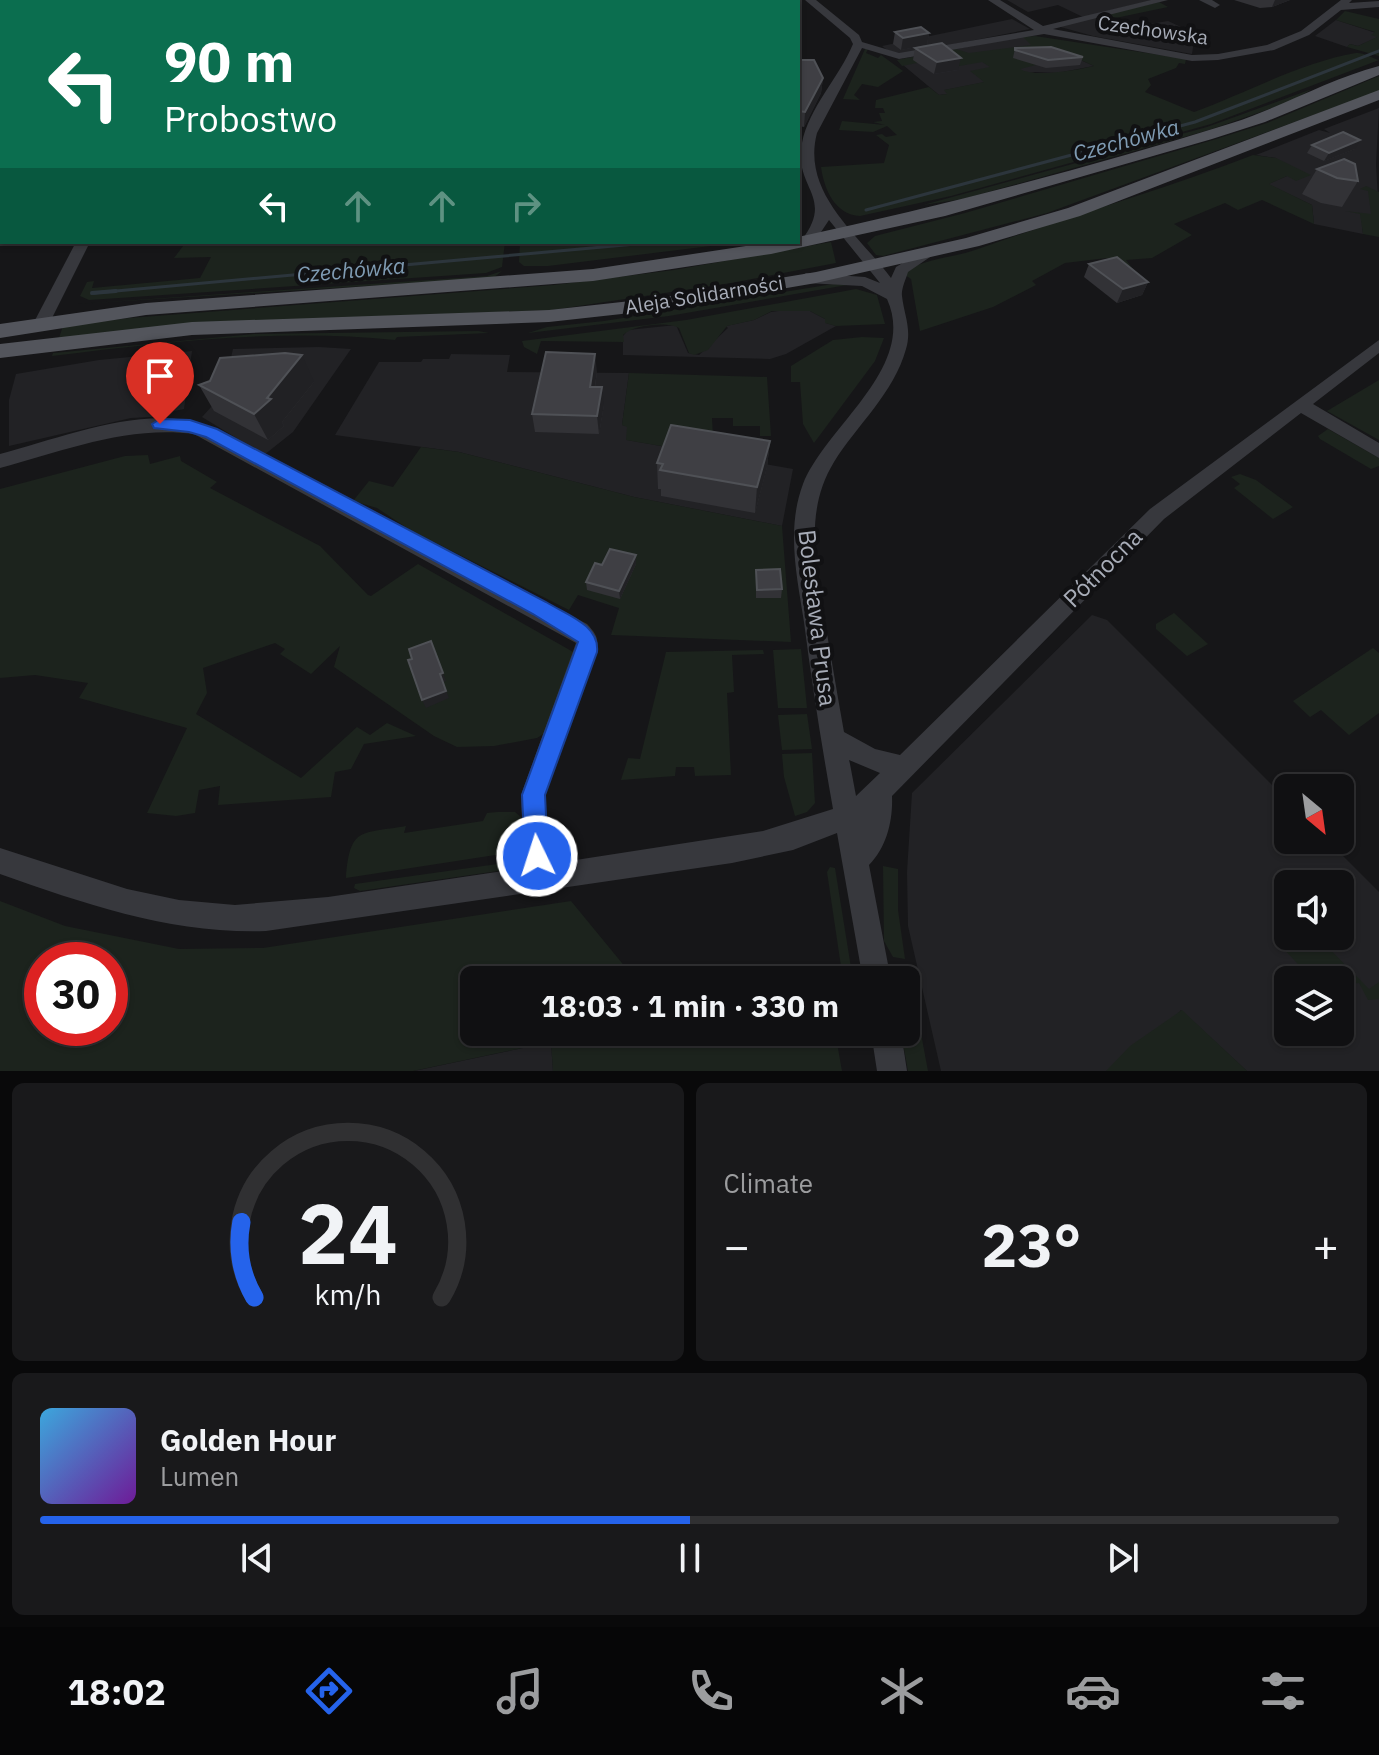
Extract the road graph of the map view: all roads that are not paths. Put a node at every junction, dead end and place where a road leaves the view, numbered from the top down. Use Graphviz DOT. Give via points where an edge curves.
graph roads {
  1 [pos="802,0"];
  2 [pos="810,0"];
  3 [pos="993,0"];
  4 [pos="1163,0"];
  5 [pos="1204,0"];
  6 [pos="1344,3"];
  7 [pos="1379,4"];
  8 [pos="1215,5"];
  9 [pos="841,25"];
  10 [pos="1043,30"];
  11 [pos="858,44"];
  12 [pos="1379,70"];
  13 [pos="1379,95"];
  14 [pos="822,200"];
  15 [pos="835,216"];
  16 [pos="883,225"];
  17 [pos="848,233"];
  18 [pos="808,241"];
  19 [pos="800,243"];
  20 [pos="82,244"];
  21 [pos="792,244"];
  22 [pos="929,253"];
  23 [pos="872,265"];
  24 [pos="806,278"];
  25 [pos="894,297"];
  26 [pos="54,300"];
  27 [pos="114,313"];
  28 [pos="41,324"];
  29 [pos="0,331"];
  30 [pos="1379,345"];
  31 [pos="0,349"];
  32 [pos="1302,406"];
  33 [pos="1379,451"];
  34 [pos="0,461"];
  35 [pos="834,739"];
  36 [pos="904,767"];
  37 [pos="880,790"];
  38 [pos="848,814"];
  39 [pos="856,859"];
  40 [pos="0,861"];
  41 [pos="538,879"];
  42 [pos="875,966"];
  43 [pos="888,1046"];
  44 [pos="892,1071"];
  1 -- 9 [label="street"];
  2 -- 9 [label="street"];
  3 -- 10 [label="street"];
  4 -- 10 [label="street"];
  5 -- 8 [label="street"];
  6 -- 7 [label="street, Czechowska"];
  6 -- 10 [label="street, Czechowska" via="1305,33 1282,43 1218,57 1192,58"];
  9 -- 11 [label="street"];
  10 -- 11 [label="street" via="899,56"];
  11 -- 14 [label="street, Bolesława Prusa" via="806,147 808,174"];
  12 -- 16 [label="main road, Aleja Solidarności" via="1222,132"];
  13 -- 22 [label="main road, Aleja Solidarności" via="1087,208"];
  14 -- 15 [label="street, Bolesława Prusa"];
  14 -- 18 [label="street" via="822,225"];
  15 -- 16 [label="street"];
  15 -- 17 [label="street, Bolesława Prusa"];
  16 -- 17 [label="main road, Aleja Solidarności"];
  17 -- 18 [label="main road, Aleja Solidarności"];
  17 -- 23 [label="street, Bolesława Prusa"];
  18 -- 19 [label="main road, Aleja Solidarności"];
  20 -- 26 [label="street"];
  21 -- 27 [label="main road, Aleja Solidarności" via="580,276"];
  22 -- 23 [label="main road, Aleja Solidarności"];
  22 -- 25 [label="street" via="901,270"];
  23 -- 24 [label="main road, Aleja Solidarności"];
  23 -- 25 [label="street, Bolesława Prusa"];
  24 -- 25 [label="street" via="865,282"];
  24 -- 31 [label="main road, Aleja Solidarności" via="565,315 510,335 443,321 218,327"];
  25 -- 35 [label="street, Bolesława Prusa" via="902,322 895,359 818,472 806,505 805,554"];
  26 -- 27 [label="main road"];
  26 -- 28 [label="street"];
  27 -- 28 [label="main road, Aleja Solidarności"];
  28 -- 29 [label="main road, Aleja Solidarności"];
  28 -- 31 [label="main road"];
  30 -- 32 [label="street, Północna"];
  32 -- 33 [label="street"];
  32 -- 36 [label="street, Północna" via="1147,523"];
  34 -- 41 [label="street" via="140,426 198,428 579,631 588,640 533,795"];
  35 -- 36 [label="street" via="871,760"];
  35 -- 38 [label="street, Bolesława Prusa"];
  36 -- 37 [label="street, Północna"];
  37 -- 38 [label="street, Północna"];
  37 -- 39 [label="street" via="871,845"];
  38 -- 39 [label="street, Bolesława Prusa"];
  38 -- 41 [label="street, Północna" via="810,830 728,850"];
  39 -- 42 [label="street, Bolesława Prusa"];
  40 -- 41 [label="street, Północna" via="98,894 206,917 283,915"];
  43 -- 44 [label="street"];
}
